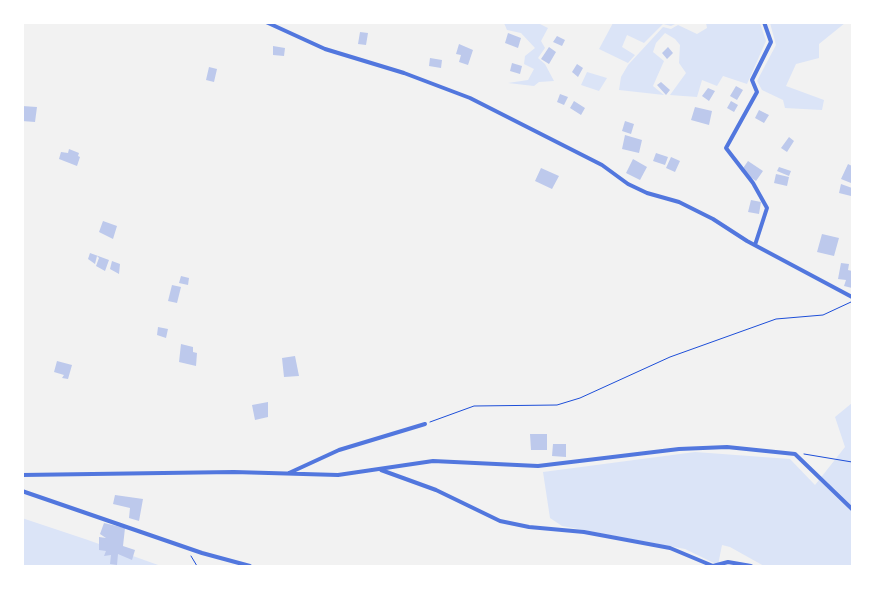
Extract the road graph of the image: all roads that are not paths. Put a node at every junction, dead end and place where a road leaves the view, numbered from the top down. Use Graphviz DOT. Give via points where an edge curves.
graph roads {
  1 [pos="266,22"];
  2 [pos="764,22"];
  3 [pos="755,245"];
  4 [pos="852,297"];
  5 [pos="425,424"];
  6 [pos="380,469"];
  7 [pos="287,474"];
  8 [pos="22,475"];
  9 [pos="22,491"];
  10 [pos="852,509"];
  11 [pos="250,566"];
  12 [pos="712,566"];
  13 [pos="751,566"];
  1 -- 3 [label="street" via="325,49 404,73 470,98 602,165 641,190 679,202 713,219"];
  2 -- 3 [label="street" via="771,42 752,80 757,92 726,148 753,183 767,208"];
  3 -- 4 [label="street"];
  5 -- 7 [label="street" via="339,450"];
  6 -- 7 [label="street" via="338,475"];
  6 -- 10 [label="street" via="433,461 538,466 705,446 795,454"];
  6 -- 12 [label="street" via="436,490 500,521 670,548"];
  7 -- 8 [label="street"];
  9 -- 11 [label="street"];
  12 -- 13 [label="street" via="728,562"];
}
